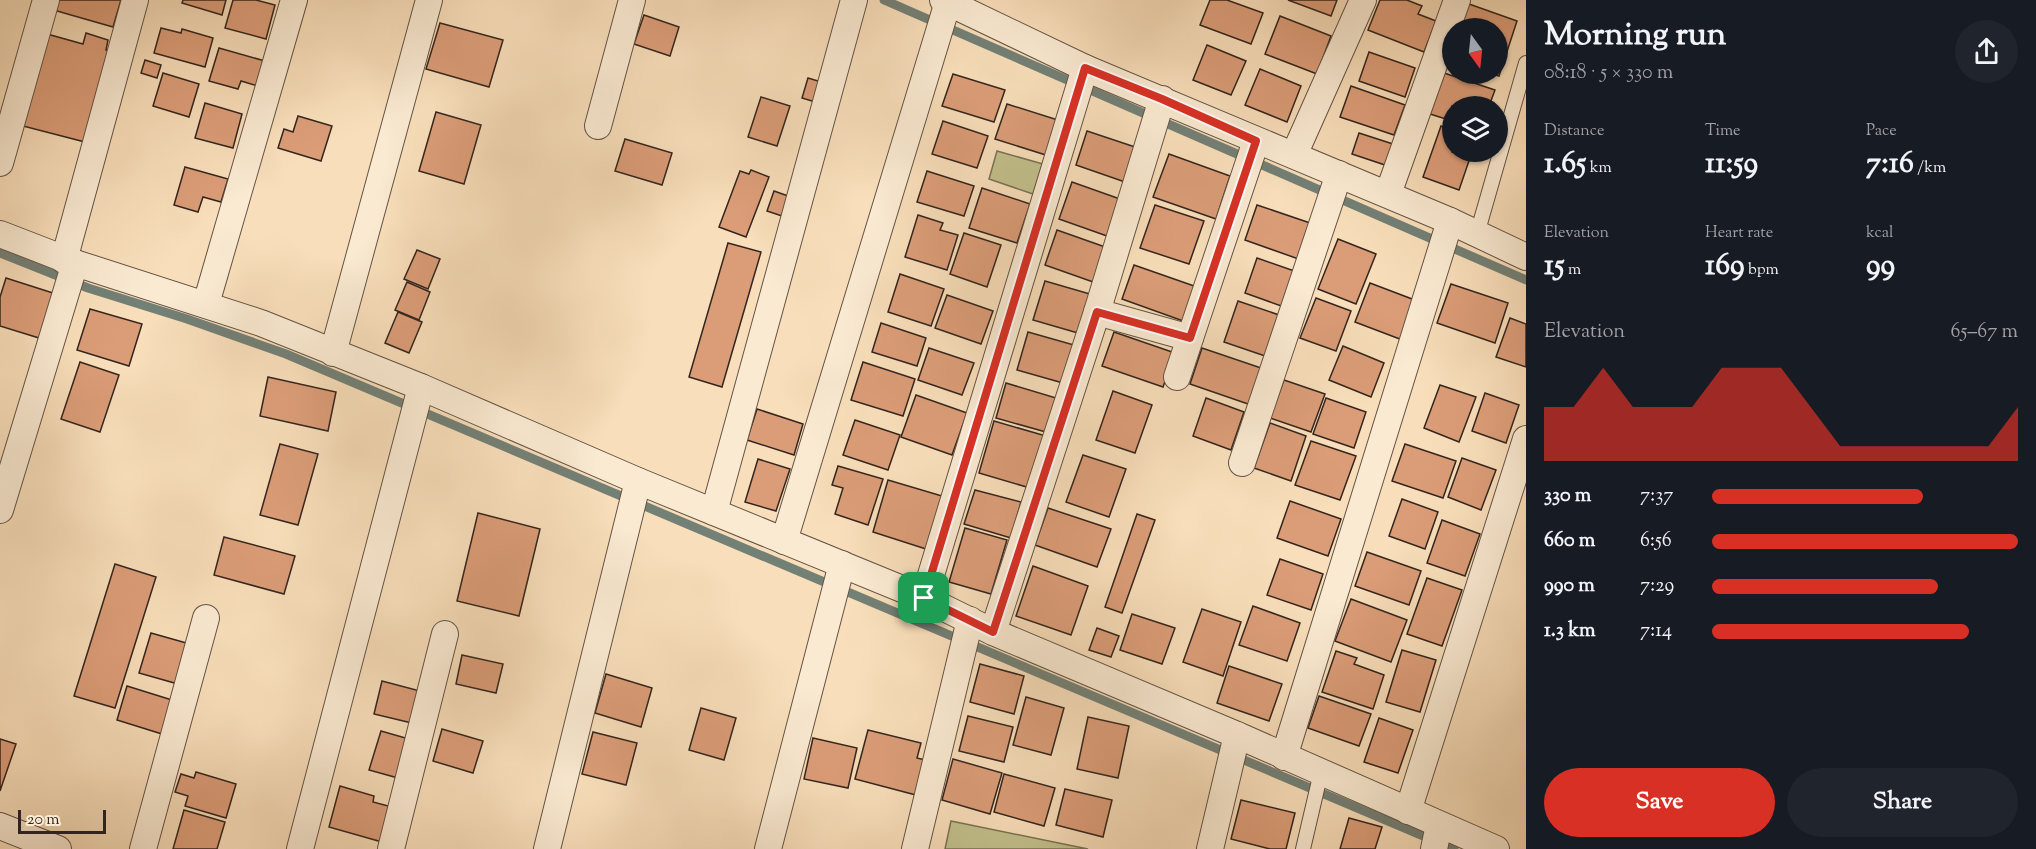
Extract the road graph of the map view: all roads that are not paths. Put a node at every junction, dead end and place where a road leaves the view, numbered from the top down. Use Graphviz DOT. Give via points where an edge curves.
graph roads {
  1 [pos="45,0"];
  2 [pos="135,0"];
  3 [pos="294,0"];
  4 [pos="429,0"];
  5 [pos="632,0"];
  6 [pos="1363,0"];
  7 [pos="1457,0"];
  8 [pos="946,2"];
  9 [pos="853,4"];
  10 [pos="1526,63"];
  11 [pos="1084,69"];
  12 [pos="1161,100"];
  13 [pos="598,126"];
  14 [pos="1256,142"];
  15 [pos="1294,155"];
  16 [pos="0,163"];
  17 [pos="1339,175"];
  18 [pos="1388,194"];
  19 [pos="1450,222"];
  20 [pos="0,234"];
  21 [pos="1477,234"];
  22 [pos="1526,257"];
  23 [pos="70,271"];
  24 [pos="206,304"];
  25 [pos="1097,312"];
  26 [pos="1190,338"];
  27 [pos="333,353"];
  28 [pos="1177,377"];
  29 [pos="418,401"];
  30 [pos="1526,439"];
  31 [pos="1242,463"];
  32 [pos="635,494"];
  33 [pos="0,510"];
  34 [pos="714,512"];
  35 [pos="784,541"];
  36 [pos="838,578"];
  37 [pos="924,598"];
  38 [pos="207,618"];
  39 [pos="993,632"];
  40 [pos="445,634"];
  41 [pos="966,634"];
  42 [pos="1233,748"];
  43 [pos="1284,757"];
  44 [pos="1318,785"];
  45 [pos="1408,811"];
  46 [pos="0,826"];
  47 [pos="1436,839"];
  48 [pos="58,849"];
  49 [pos="142,849"];
  50 [pos="300,849"];
  51 [pos="391,849"];
  52 [pos="547,849"];
  53 [pos="768,849"];
  54 [pos="915,849"];
  55 [pos="1210,849"];
  56 [pos="1303,849"];
  57 [pos="1496,849"];
  1 -- 16 [label="street"];
  2 -- 23 [label="street"];
  3 -- 24 [label="street"];
  4 -- 27 [label="street"];
  5 -- 13 [label="street"];
  6 -- 15 [label="street"];
  7 -- 18 [label="street"];
  8 -- 11 [label="street"];
  8 -- 35 [label="street"];
  9 -- 34 [label="street"];
  10 -- 21 [label="lane"];
  11 -- 12 [label="street"];
  11 -- 37 [label="street"];
  12 -- 14 [label="street"];
  12 -- 25 [label="street"];
  14 -- 15 [label="street"];
  14 -- 26 [label="street"];
  15 -- 17 [label="street"];
  17 -- 18 [label="street"];
  17 -- 31 [label="street"];
  18 -- 19 [label="street"];
  19 -- 21 [label="street"];
  19 -- 43 [label="street"];
  20 -- 23 [label="street"];
  21 -- 22 [label="street"];
  23 -- 24 [label="street"];
  23 -- 33 [label="street"];
  24 -- 27 [label="street"];
  25 -- 26 [label="street"];
  25 -- 39 [label="street"];
  26 -- 28 [label="street"];
  27 -- 29 [label="street"];
  29 -- 32 [label="street"];
  29 -- 50 [label="street"];
  30 -- 45 [label="street"];
  32 -- 34 [label="street"];
  32 -- 52 [label="street"];
  34 -- 35 [label="street"];
  35 -- 36 [label="street"];
  36 -- 37 [label="street"];
  36 -- 53 [label="street"];
  37 -- 41 [label="street"];
  38 -- 49 [label="street"];
  39 -- 41 [label="street"];
  39 -- 42 [label="street"];
  40 -- 51 [label="street"];
  41 -- 54 [label="street"];
  42 -- 43 [label="street"];
  42 -- 55 [label="street"];
  43 -- 44 [label="street"];
  44 -- 45 [label="street"];
  44 -- 56 [label="lane"];
  45 -- 47 [label="street"];
  46 -- 48 [label="street"];
  47 -- 57 [label="street"];
}
